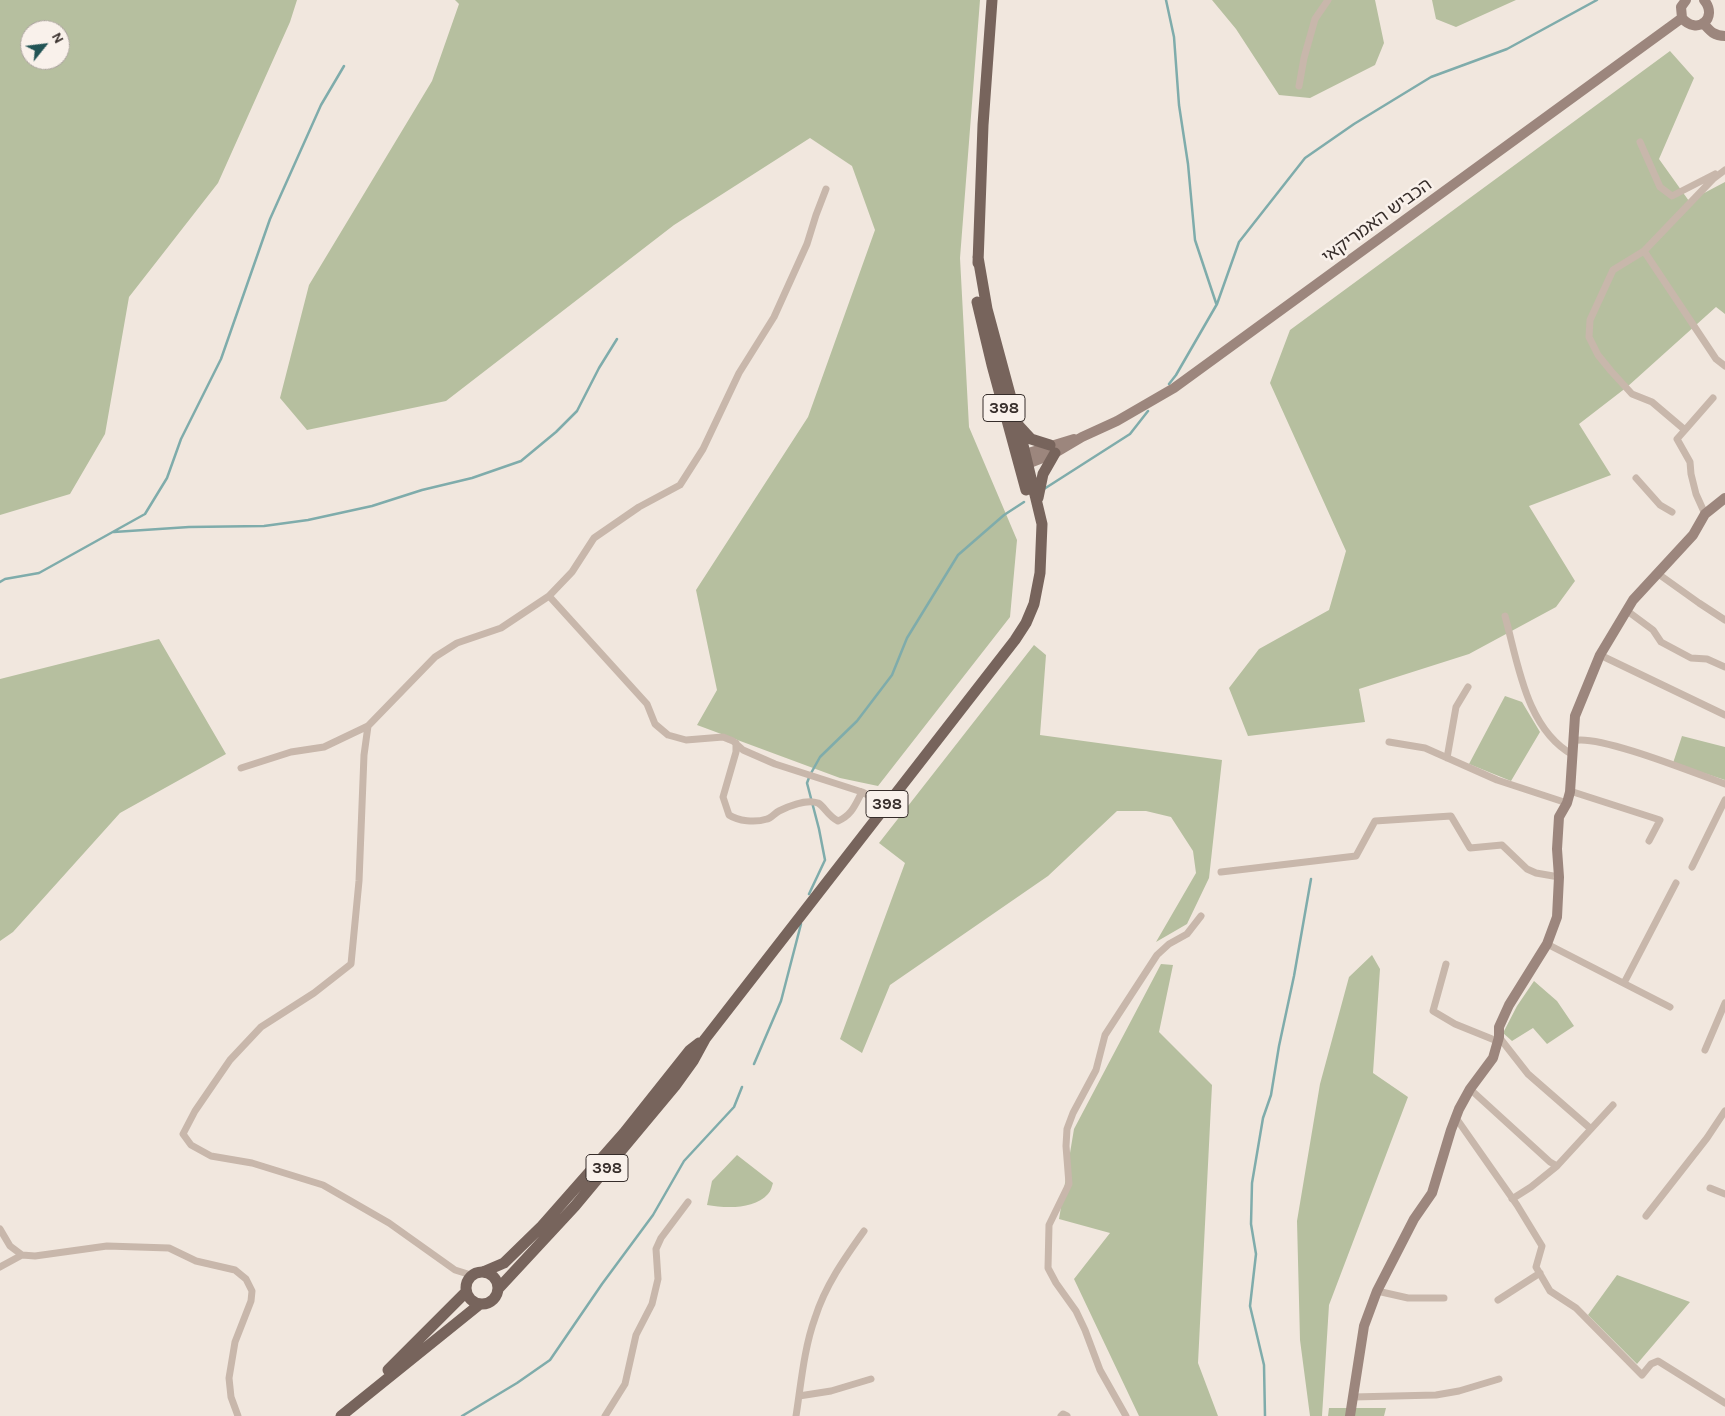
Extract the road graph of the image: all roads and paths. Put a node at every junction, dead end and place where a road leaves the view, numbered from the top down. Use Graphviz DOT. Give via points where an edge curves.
graph roads {
  1 [pos="992,0"];
  2 [pos="1328,0"];
  3 [pos="1686,0"];
  4 [pos="1710,2"];
  5 [pos="1682,18"];
  6 [pos="1703,23"];
  7 [pos="1725,36"];
  8 [pos="1299,86"];
  9 [pos="1640,142"];
  10 [pos="1725,170"];
  11 [pos="1717,176"];
  12 [pos="826,189"];
  13 [pos="1644,251"];
  14 [pos="978,257"];
  15 [pos="1725,366"];
  16 [pos="1713,398"];
  17 [pos="1018,424"];
  18 [pos="1685,430"];
  19 [pos="1053,449"];
  20 [pos="1023,460"];
  21 [pos="1636,478"];
  22 [pos="1725,498"];
  23 [pos="1037,505"];
  24 [pos="1672,512"];
  25 [pos="1706,514"];
  26 [pos="1041,557"];
  27 [pos="1657,573"];
  28 [pos="549,596"];
  29 [pos="1626,610"];
  30 [pos="1505,616"];
  31 [pos="1725,620"];
  32 [pos="1600,655"];
  33 [pos="1725,667"];
  34 [pos="1468,687"];
  35 [pos="1725,715"];
  36 [pos="368,726"];
  37 [pos="1573,741"];
  38 [pos="1389,742"];
  39 [pos="736,743"];
  40 [pos="1573,754"];
  41 [pos="1447,758"];
  42 [pos="242,768"];
  43 [pos="1725,784"];
  44 [pos="1570,791"];
  45 [pos="862,792"];
  46 [pos="1725,800"];
  47 [pos="1568,803"];
  48 [pos="883,809"];
  49 [pos="1649,841"];
  50 [pos="1692,867"];
  51 [pos="1221,872"];
  52 [pos="1559,877"];
  53 [pos="1676,883"];
  54 [pos="1201,916"];
  55 [pos="1547,944"];
  56 [pos="1446,964"];
  57 [pos="1624,984"];
  58 [pos="1725,1003"];
  59 [pos="1670,1007"];
  60 [pos="1498,1039"];
  61 [pos="1706,1050"];
  62 [pos="1470,1089"];
  63 [pos="1613,1105"];
  64 [pos="1725,1112"];
  65 [pos="1456,1118"];
  66 [pos="1591,1129"];
  67 [pos="1557,1166"];
  68 [pos="1710,1188"];
  69 [pos="1725,1194"];
  70 [pos="1512,1198"];
  71 [pos="571,1202"];
  72 [pos="688,1202"];
  73 [pos="1646,1216"];
  74 [pos="0,1229"];
  75 [pos="864,1231"];
  76 [pos="22,1255"];
  77 [pos="0,1267"];
  78 [pos="483,1272"];
  79 [pos="1540,1273"];
  80 [pos="471,1275"];
  81 [pos="498,1290"];
  82 [pos="1377,1291"];
  83 [pos="466,1292"];
  84 [pos="1444,1298"];
  85 [pos="1498,1300"];
  86 [pos="480,1304"];
  87 [pos="1499,1379"];
  88 [pos="870,1380"];
  89 [pos="799,1396"];
  90 [pos="1353,1397"];
  91 [pos="1725,1403"];
  92 [pos="240,1416"];
  93 [pos="342,1416"];
  94 [pos="605,1416"];
  95 [pos="796,1416"];
  96 [pos="1062,1416"];
  97 [pos="1068,1416"];
  98 [pos="1126,1416"];
  99 [pos="1350,1416"];
  1 -- 14 [label="main road, 398" via="982,134"];
  2 -- 8 [label="street" via="1315,19"];
  3 -- 5 [label="street" via="1681,7"];
  4 -- 6 [label="street" via="1709,15"];
  5 -- 6 [label="street" via="1691,25"];
  5 -- 19 [label="street, הכביש האמריקאי" via="1203,368 1144,406"];
  6 -- 7 [label="street" via="1717,36"];
  9 -- 11 [label="street" via="1660,187 1672,196 1715,174"];
  10 -- 11 [label="street"];
  11 -- 13 [label="street"];
  12 -- 28 [label="street" via="807,244 774,317 680,485 639,507 594,538 572,572"];
  13 -- 15 [label="street" via="1716,359"];
  13 -- 18 [label="street" via="1613,270 1590,320 1589,338 1598,355 1632,394 1652,402"];
  14 -- 17 [label="main road, 398" via="987,309"];
  14 -- 20 [label="main road, 398" via="978,302 992,365"];
  16 -- 18 [label="street"];
  17 -- 19 [label="main road" via="1031,439"];
  17 -- 20 [label="main road, 398"];
  18 -- 25 [label="street" via="1677,439 1690,462 1696,494"];
  19 -- 20 [label="street, הכביש האמריקאי"];
  19 -- 23 [label="main road" via="1040,482"];
  20 -- 23 [label="main road, 398"];
  20 -- 26 [label="main road, 398"];
  21 -- 24 [label="street" via="1660,505"];
  22 -- 25 [label="street"];
  23 -- 26 [label="main road, 398" via="1042,524"];
  25 -- 27 [label="street" via="1693,535"];
  26 -- 48 [label="main road, 398" via="1034,604 1026,624"];
  27 -- 29 [label="street"];
  27 -- 31 [label="street"];
  28 -- 36 [label="street" via="501,628 457,643 435,658"];
  28 -- 39 [label="street" via="647,704 656,724 668,735 686,740 723,737"];
  29 -- 32 [label="street"];
  29 -- 33 [label="street" via="1653,630 1661,642 1692,658 1708,659"];
  30 -- 40 [label="street" via="1529,701 1541,724 1560,748"];
  32 -- 35 [label="street"];
  32 -- 37 [label="street" via="1575,716"];
  34 -- 41 [label="street" via="1456,707"];
  36 -- 42 [label="street" via="324,747 291,752"];
  36 -- 80 [label="street" via="351,964 314,993 261,1027 230,1060 195,1111 184,1134 191,1145 211,1156 252,1162 323,1185 389,1223 455,1270"];
  37 -- 40 [label="street"];
  37 -- 43 [label="street" via="1606,743"];
  38 -- 41 [label="street" via="1425,748"];
  39 -- 45 [label="street" via="743,750 775,764"];
  39 -- 45 [label="street" via="723,797 729,815 735,820 768,819 778,811 817,802 838,821 852,812"];
  40 -- 44 [label="street"];
  41 -- 47 [label="street" via="1497,780"];
  44 -- 47 [label="street"];
  44 -- 49 [label="street" via="1660,820"];
  45 -- 48 [label="street"];
  46 -- 50 [label="street"];
  47 -- 52 [label="street" via="1559,817"];
  48 -- 71 [label="main road, 398" via="705,1039 690,1050"];
  51 -- 52 [label="street" via="1356,856 1375,821 1451,816 1470,848 1502,845 1527,870"];
  52 -- 55 [label="street" via="1557,917"];
  53 -- 57 [label="street"];
  54 -- 98 [label="street" via="1187,934 1157,955 1105,1035 1096,1070 1067,1129 1069,1184 1049,1225 1048,1268 1076,1311 1100,1370"];
  55 -- 57 [label="street"];
  55 -- 60 [label="street" via="1509,1005 1499,1027"];
  56 -- 60 [label="street" via="1433,1011 1455,1024"];
  57 -- 59 [label="street"];
  58 -- 61 [label="street"];
  60 -- 62 [label="street" via="1493,1058"];
  60 -- 66 [label="street" via="1528,1074"];
  62 -- 65 [label="street"];
  62 -- 67 [label="street"];
  63 -- 66 [label="street"];
  64 -- 73 [label="street"];
  65 -- 70 [label="street"];
  65 -- 82 [label="street" via="1432,1193"];
  66 -- 67 [label="street"];
  67 -- 70 [label="street" via="1532,1187"];
  68 -- 69 [label="street"];
  70 -- 79 [label="street" via="1542,1246 1536,1267"];
  71 -- 78 [label="main road, 398" via="504,1263"];
  71 -- 81 [label="main road, 398"];
  72 -- 94 [label="street" via="656,1249 658,1279 652,1304 636,1335 625,1384"];
  74 -- 76 [label="street" via="10,1246"];
  75 -- 89 [label="street" via="841,1264 814,1319"];
  76 -- 77 [label="street"];
  76 -- 92 [label="street" via="107,1246 169,1248 196,1262 235,1270 246,1279 252,1291 235,1342 230,1378"];
  78 -- 80 [label="main road, 398"];
  78 -- 81 [label="main road" via="494,1278"];
  79 -- 85 [label="street"];
  79 -- 91 [label="street" via="1550,1291 1576,1308 1642,1374 1658,1361"];
  80 -- 83 [label="main road, 398"];
  81 -- 86 [label="main road, 398" via="492,1300"];
  82 -- 84 [label="street" via="1408,1298"];
  82 -- 90 [label="street" via="1364,1326"];
  83 -- 86 [label="main road"];
  83 -- 93 [label="main road, 398"];
  86 -- 93 [label="main road, 398"];
  87 -- 90 [label="street" via="1436,1395"];
  88 -- 89 [label="street"];
  89 -- 95 [label="street"];
  90 -- 99 [label="street"];
  96 -- 97 [label="street"];
}
